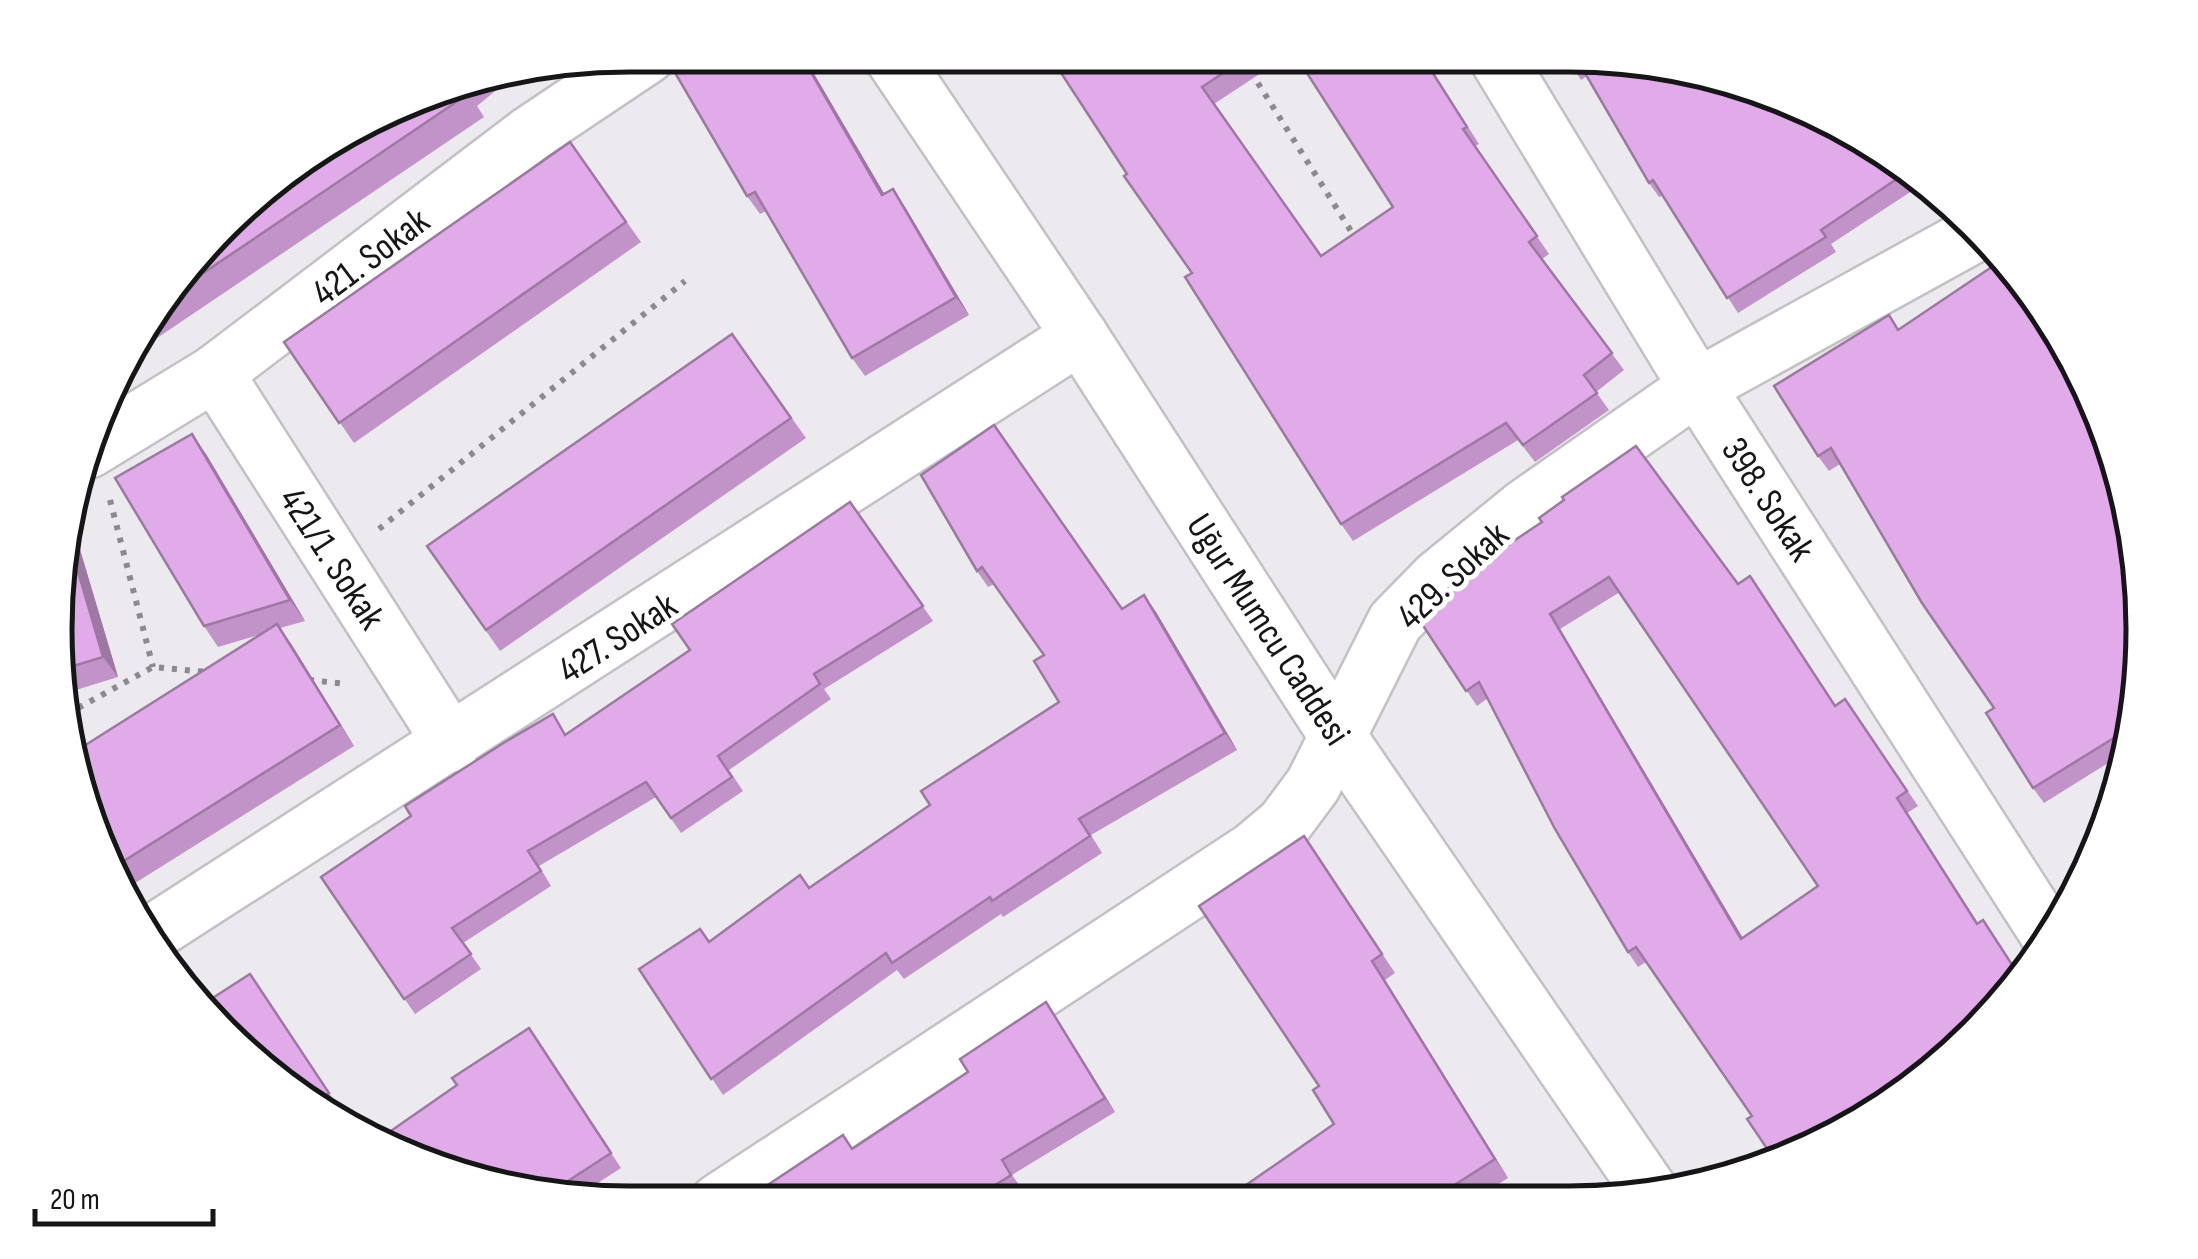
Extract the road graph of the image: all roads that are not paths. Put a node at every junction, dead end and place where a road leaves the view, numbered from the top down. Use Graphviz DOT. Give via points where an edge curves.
graph roads {
  1 [pos="622,72"];
  2 [pos="902,72"];
  3 [pos="1506,72"];
  4 [pos="1965,239"];
  5 [pos="1080,336"];
  6 [pos="214,373"];
  7 [pos="1697,387"];
  8 [pos="106,439"];
  9 [pos="1336,735"];
  10 [pos="452,744"];
  11 [pos="2041,924"];
  12 [pos="160,929"];
  13 [pos="1642,1182"];
  14 [pos="742,1186"];
  1 -- 6 [label="street, 421. Sokak"];
  2 -- 5 [label="street, Uğur Mumcu Caddesi"];
  3 -- 7 [label="street, 398. Sokak"];
  4 -- 7 [label="street, 429. Sokak"];
  5 -- 9 [label="street, Uğur Mumcu Caddesi"];
  5 -- 10 [label="street, 427. Sokak"];
  6 -- 8 [label="street, 421. Sokak"];
  6 -- 10 [label="street, 421/1. Sokak"];
  7 -- 9 [label="street, 429. Sokak" via="1524,507 1438,578 1395,622"];
  7 -- 11 [label="street, 398. Sokak"];
  9 -- 13 [label="street, Uğur Mumcu Caddesi"];
  9 -- 14 [label="street, 429. Sokak" via="1313,786 1253,850"];
  10 -- 12 [label="street, 427. Sokak"];
}
